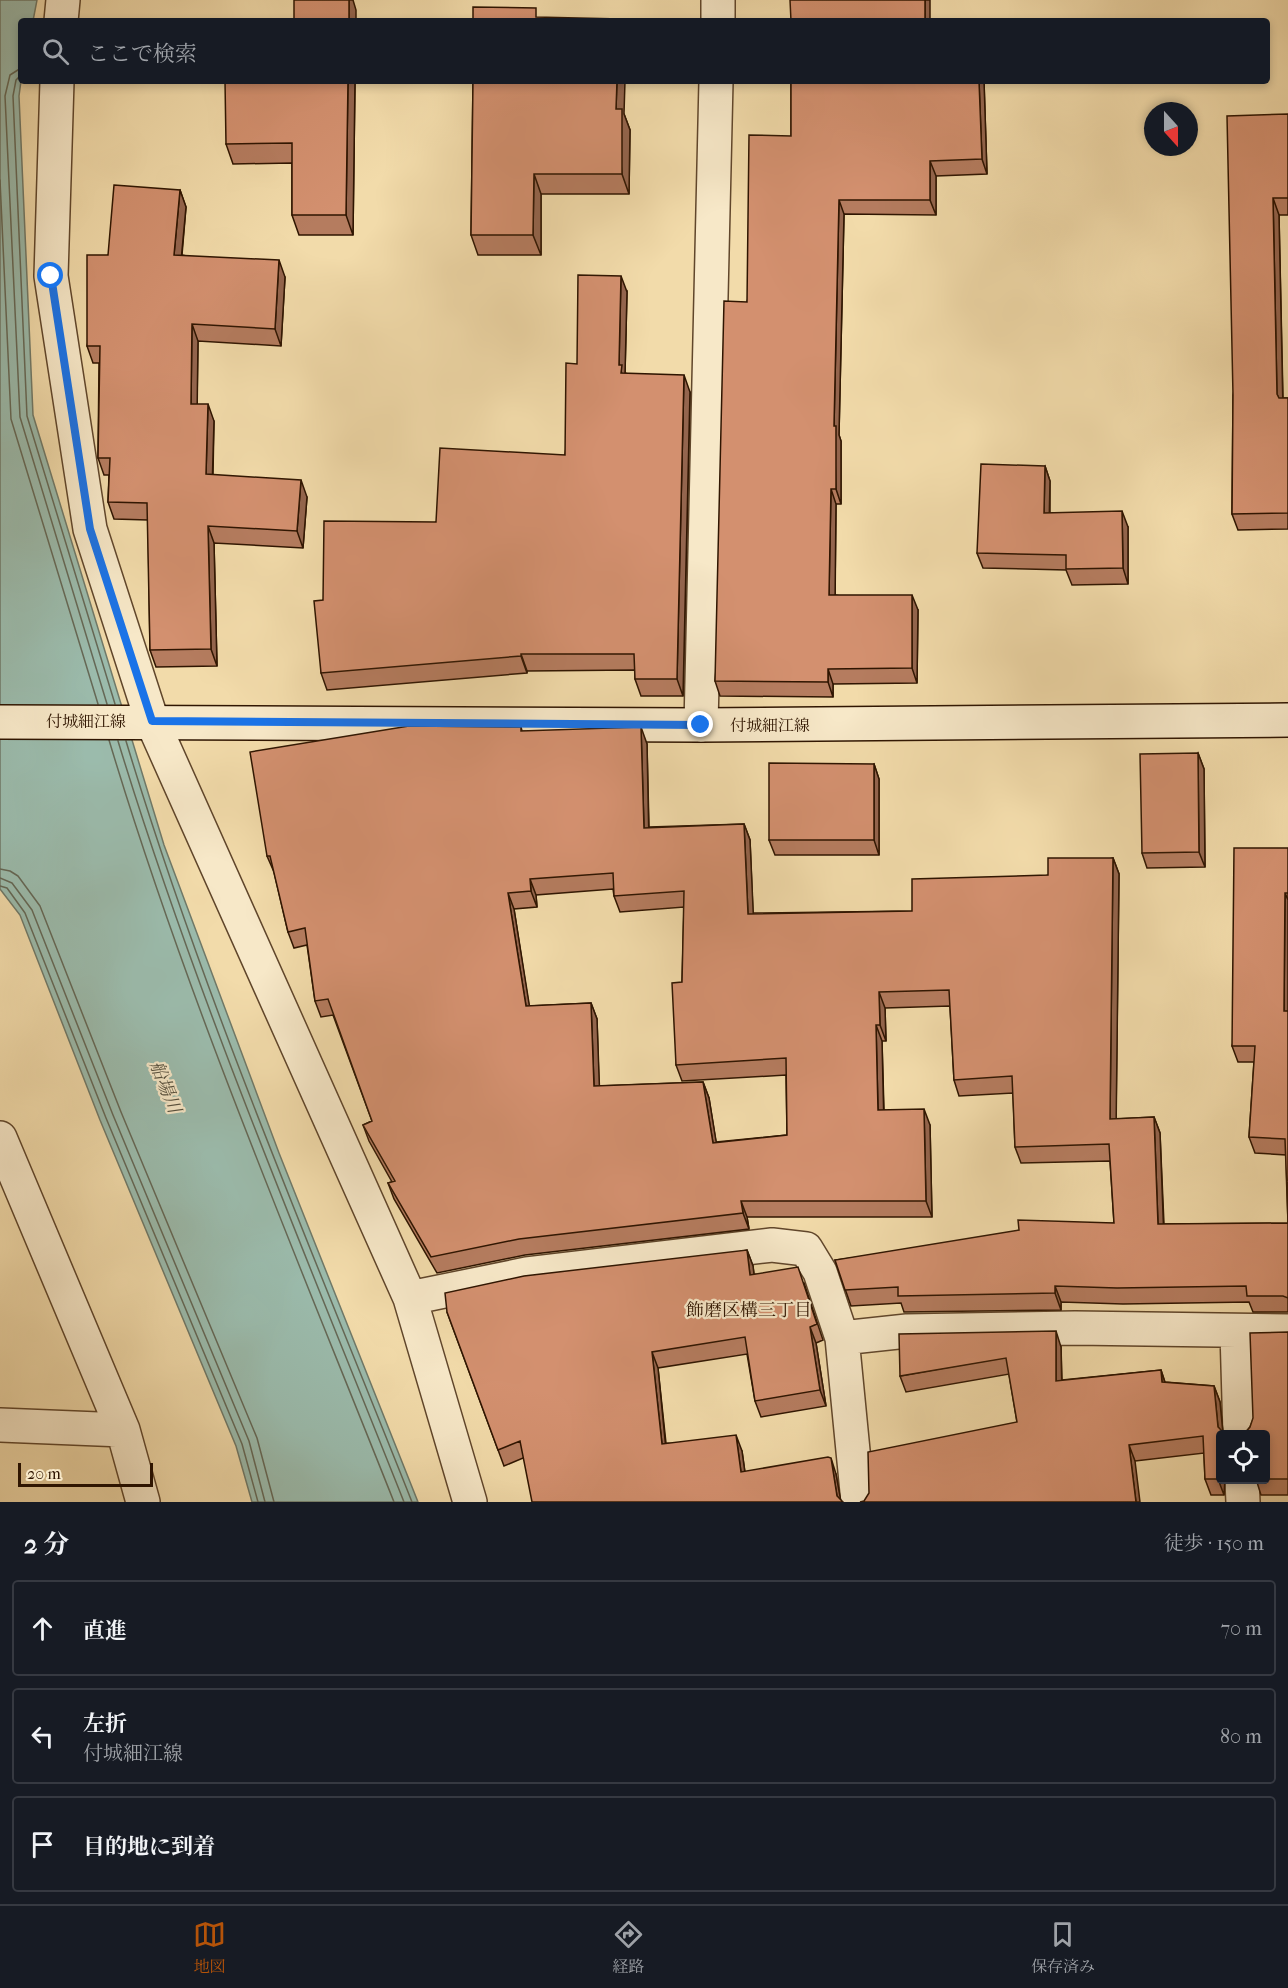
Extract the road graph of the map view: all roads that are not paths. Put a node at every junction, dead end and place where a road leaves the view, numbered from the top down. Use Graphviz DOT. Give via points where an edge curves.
graph roads {
  1 [pos="63,0"];
  2 [pos="718,0"];
  3 [pos="61,18"];
  4 [pos="718,18"];
  5 [pos="57,84"];
  6 [pos="716,84"];
  7 [pos="1288,720"];
  8 [pos="143,721"];
  9 [pos="0,722"];
  10 [pos="701,725"];
  11 [pos="0,1137"];
  12 [pos="410,1298"];
  13 [pos="1288,1331"];
  14 [pos="1237,1332"];
  15 [pos="842,1338"];
  16 [pos="0,1425"];
  17 [pos="123,1430"];
  18 [pos="1240,1430"];
  19 [pos="1242,1484"];
  20 [pos="143,1502"];
  21 [pos="470,1502"];
  22 [pos="858,1502"];
  23 [pos="1243,1502"];
  1 -- 3 [label="street"];
  2 -- 4 [label="street"];
  5 -- 8 [label="street" via="51,276 90,529"];
  6 -- 10 [label="street"];
  7 -- 10 [label="street, 付城細江線"];
  8 -- 9 [label="street, 付城細江線"];
  8 -- 10 [label="street, 付城細江線"];
  8 -- 12 [label="street"];
  11 -- 17 [label="street"];
  12 -- 15 [label="street" via="527,1274 772,1245 806,1250 820,1272"];
  12 -- 21 [label="street"];
  13 -- 14 [label="street"];
  14 -- 15 [label="street" via="1075,1328 907,1331"];
  14 -- 18 [label="street"];
  15 -- 22 [label="street"];
  16 -- 17 [label="street"];
  17 -- 20 [label="street"];
  19 -- 23 [label="street"];
}
